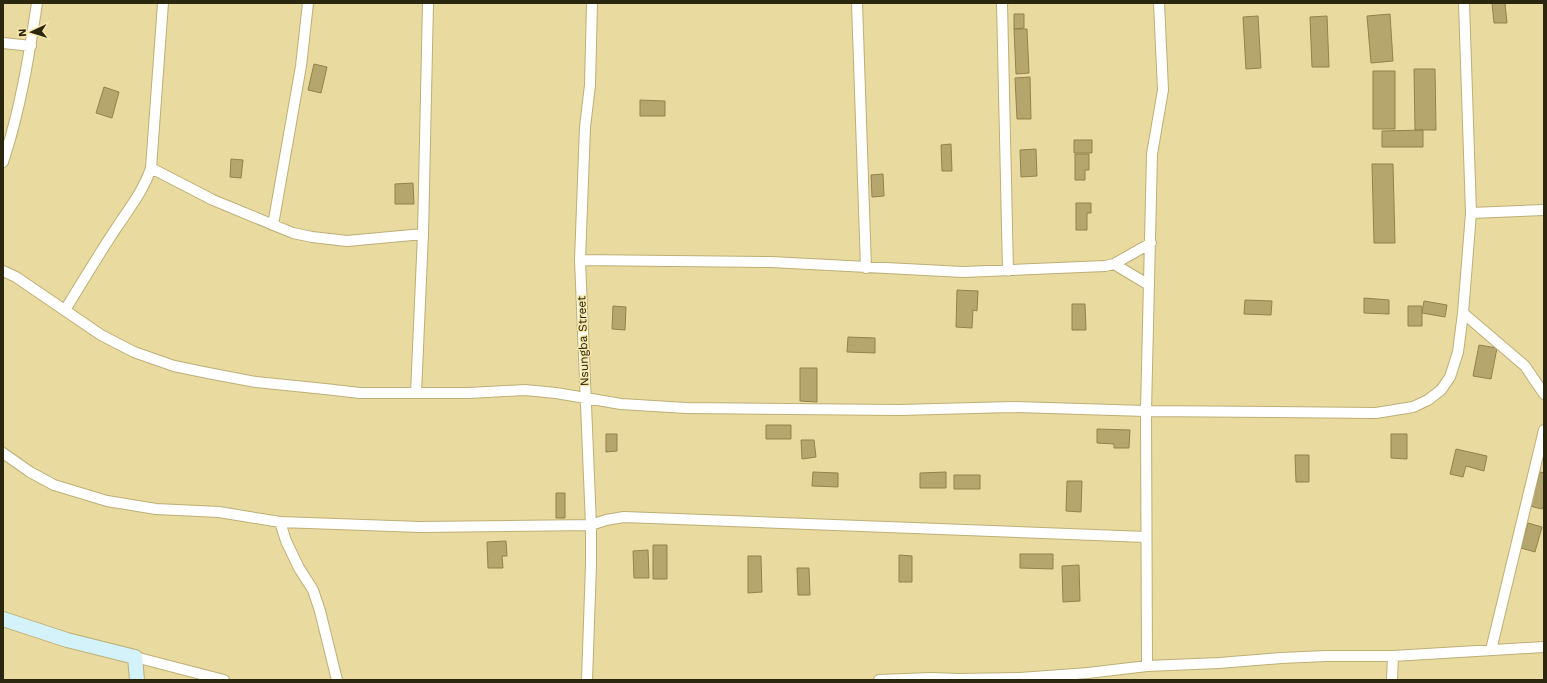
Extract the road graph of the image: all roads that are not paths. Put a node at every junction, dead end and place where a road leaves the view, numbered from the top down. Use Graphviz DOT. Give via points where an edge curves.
graph roads {
  1 [pos="37,3"];
  2 [pos="163,3"];
  3 [pos="308,3"];
  4 [pos="428,3"];
  5 [pos="592,3"];
  6 [pos="857,3"];
  7 [pos="1002,3"];
  8 [pos="1159,3"];
  9 [pos="1464,3"];
  10 [pos="3,43"];
  11 [pos="30,46"];
  12 [pos="3,162"];
  13 [pos="152,168"];
  14 [pos="1544,210"];
  15 [pos="1471,213"];
  16 [pos="273,225"];
  17 [pos="423,234"];
  18 [pos="1151,243"];
  19 [pos="580,260"];
  20 [pos="1114,264"];
  21 [pos="866,268"];
  22 [pos="1008,270"];
  23 [pos="3,271"];
  24 [pos="1149,285"];
  25 [pos="65,310"];
  26 [pos="1463,313"];
  27 [pos="416,393"];
  28 [pos="1544,394"];
  29 [pos="586,398"];
  30 [pos="1146,411"];
  31 [pos="1544,430"];
  32 [pos="3,453"];
  33 [pos="280,522"];
  34 [pos="591,525"];
  35 [pos="1146,536"];
  36 [pos="3,619"];
  37 [pos="1544,648"];
  38 [pos="1490,650"];
  39 [pos="1393,656"];
  40 [pos="135,657"];
  41 [pos="1148,666"];
  42 [pos="136,680"];
  43 [pos="224,680"];
  44 [pos="338,680"];
  45 [pos="587,680"];
  46 [pos="879,680"];
  47 [pos="959,680"];
  48 [pos="1392,680"];
  1 -- 11 [label="street"];
  2 -- 13 [label="street"];
  3 -- 16 [label="street" via="301,66"];
  4 -- 17 [label="street"];
  5 -- 19 [label="street, Nsungba Street"];
  6 -- 21 [label="street"];
  7 -- 22 [label="street"];
  8 -- 18 [label="street" via="1163,90 1152,154"];
  9 -- 15 [label="street"];
  10 -- 11 [label="street"];
  11 -- 12 [label="street" via="12,136"];
  13 -- 16 [label="street" via="212,200"];
  13 -- 25 [label="street" via="137,199"];
  14 -- 15 [label="street"];
  15 -- 26 [label="street"];
  16 -- 17 [label="street" via="306,236 347,241"];
  17 -- 27 [label="street"];
  18 -- 20 [label="street"];
  18 -- 24 [label="street"];
  19 -- 21 [label="street" via="771,262"];
  19 -- 29 [label="street, Nsungba Street"];
  20 -- 22 [label="street"];
  20 -- 24 [label="street"];
  21 -- 22 [label="street" via="963,272"];
  23 -- 25 [label="street"];
  24 -- 30 [label="street"];
  25 -- 27 [label="street" via="134,352 174,366 256,382 360,393"];
  26 -- 28 [label="street" via="1525,366"];
  26 -- 30 [label="street" via="1458,352 1450,376 1441,390 1413,407 1376,412"];
  27 -- 29 [label="street" via="525,390"];
  29 -- 30 [label="street" via="621,404 686,408 899,410 1012,407"];
  29 -- 34 [label="street, Nsungba Street"];
  30 -- 35 [label="street"];
  31 -- 38 [label="street"];
  32 -- 33 [label="street" via="30,472 54,484 107,501 156,509 219,512"];
  33 -- 34 [label="street" via="420,526"];
  33 -- 44 [label="street" via="299,568 313,590"];
  34 -- 35 [label="street" via="624,517"];
  34 -- 45 [label="street, Nsungba Street"];
  35 -- 41 [label="street"];
  36 -- 40 [label="street" via="67,640"];
  37 -- 38 [label="street"];
  38 -- 39 [label="street"];
  39 -- 41 [label="street" via="1311,656"];
  39 -- 48 [label="street"];
  40 -- 42 [label="street"];
  40 -- 43 [label="street"];
  41 -- 47 [label="street" via="1088,673"];
  46 -- 47 [label="street"];
}
